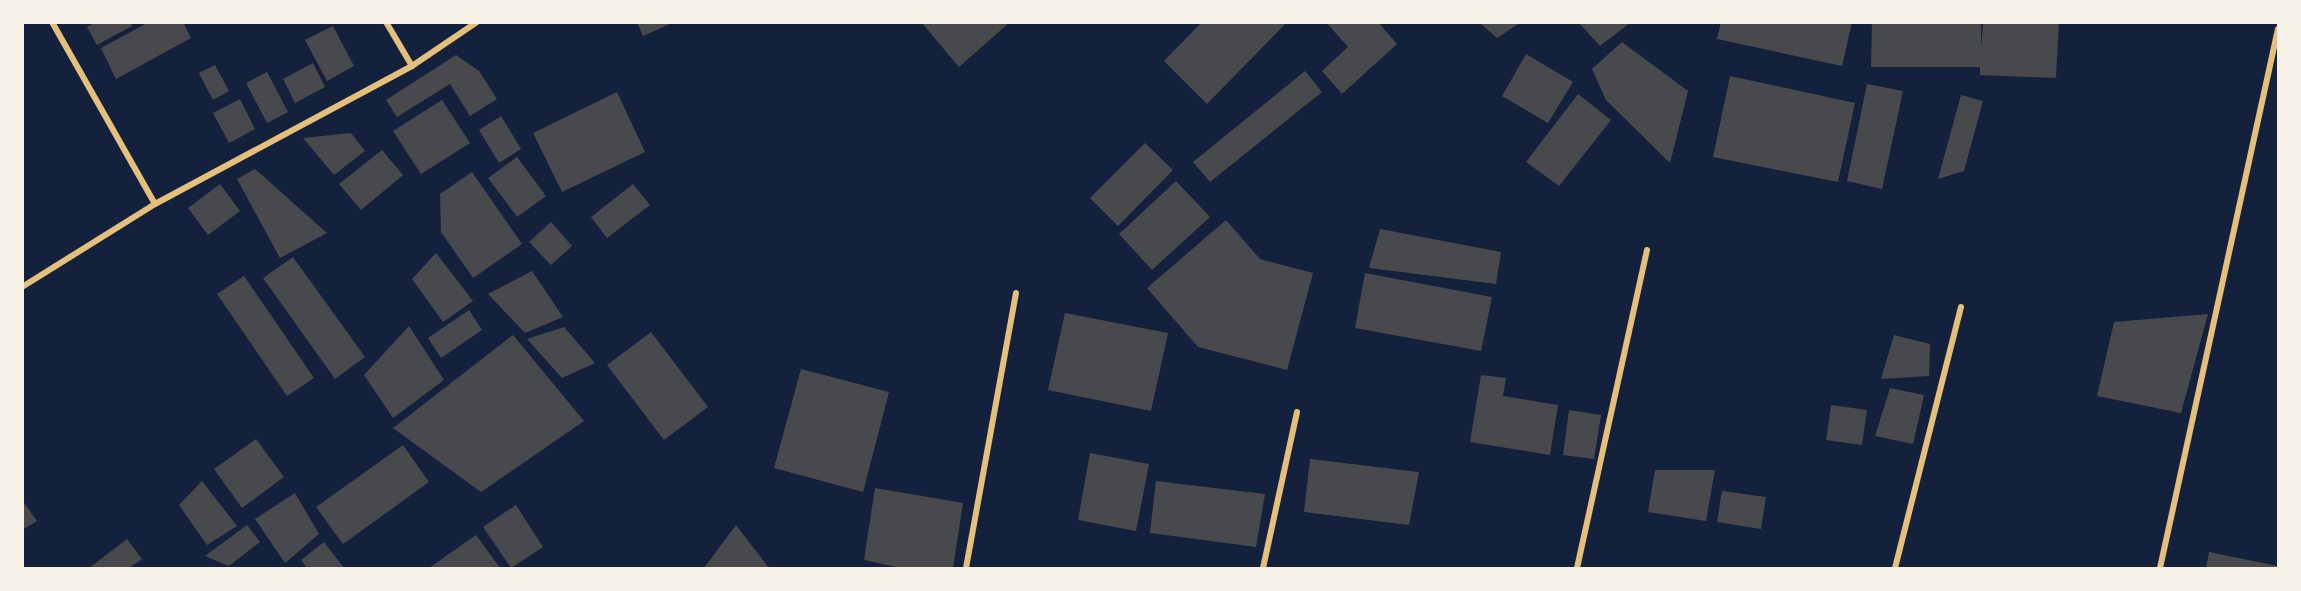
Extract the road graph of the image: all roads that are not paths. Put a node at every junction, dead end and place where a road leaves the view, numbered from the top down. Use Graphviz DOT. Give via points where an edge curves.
graph roads {
  1 [pos="52,22"];
  2 [pos="386,22"];
  3 [pos="477,22"];
  4 [pos="2278,29"];
  5 [pos="412,66"];
  6 [pos="155,204"];
  7 [pos="1647,250"];
  8 [pos="22,287"];
  9 [pos="1016,293"];
  10 [pos="1960,307"];
  11 [pos="1297,412"];
  12 [pos="966,568"];
  13 [pos="1263,568"];
  14 [pos="1577,568"];
  15 [pos="1895,568"];
  16 [pos="2160,568"];
  1 -- 6 [label="street"];
  2 -- 5 [label="street"];
  3 -- 5 [label="street"];
  4 -- 16 [label="street"];
  5 -- 6 [label="street"];
  6 -- 8 [label="street"];
  7 -- 14 [label="street"];
  9 -- 12 [label="street"];
  10 -- 15 [label="street"];
  11 -- 13 [label="street"];
}
